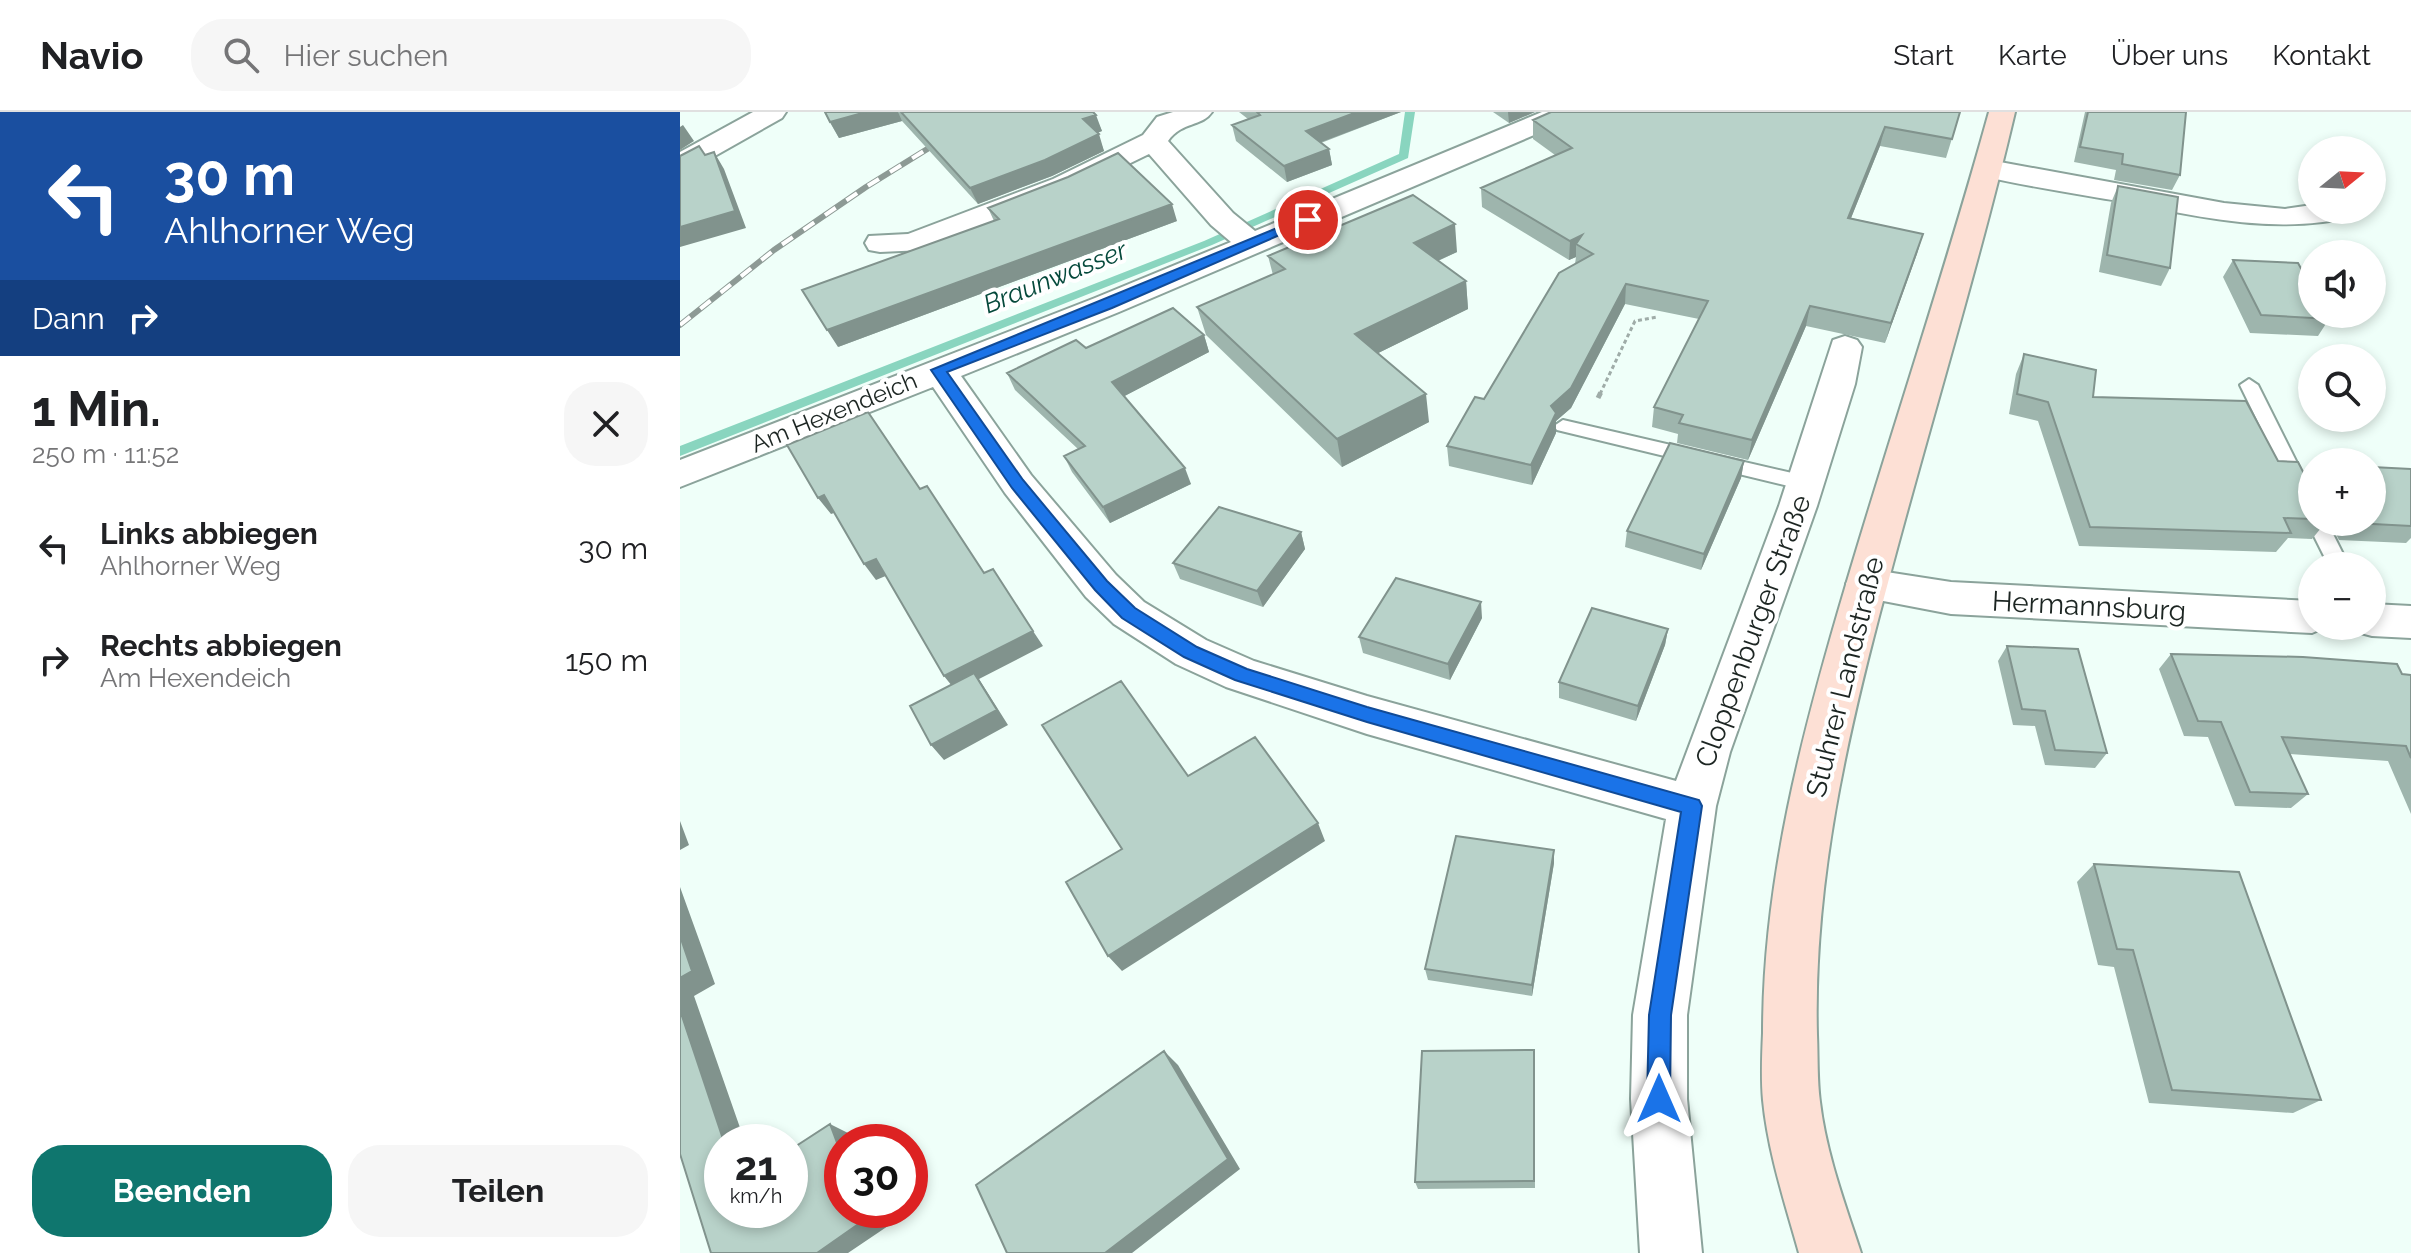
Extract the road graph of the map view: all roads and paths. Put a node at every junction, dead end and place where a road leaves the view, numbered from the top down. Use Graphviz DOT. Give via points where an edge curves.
graph roads {
  1 [pos="773,112"];
  2 [pos="1199,112"];
  3 [pos="1565,112"];
  4 [pos="2002,112"];
  5 [pos="1153,141"];
  6 [pos="680,164"];
  7 [pos="1989,169"];
  8 [pos="2298,216"];
  9 [pos="880,243"];
  10 [pos="1252,244"];
  11 [pos="1657,317"];
  12 [pos="1845,347"];
  13 [pos="939,370"];
  14 [pos="2249,385"];
  15 [pos="1598,398"];
  16 [pos="1563,426"];
  17 [pos="680,474"];
  18 [pos="1805,483"];
  19 [pos="2298,484"];
  20 [pos="1867,584"];
  21 [pos="2298,616"];
  22 [pos="2386,621"];
  23 [pos="2411,622"];
  24 [pos="1692,806"];
  25 [pos="1671,1253"];
  26 [pos="1830,1253"];
  1 -- 6 [label="street"];
  2 -- 5 [label="street" via="1167,123"];
  3 -- 10 [label="street, Am Hexendeich"];
  4 -- 7 [label="main road, Stuhrer Landstraße"];
  5 -- 9 [label="street" via="1063,185 912,243"];
  5 -- 10 [label="street" via="1222,219"];
  7 -- 8 [label="street" via="2224,212"];
  7 -- 20 [label="main road, Stuhrer Landstraße"];
  10 -- 13 [label="street, Am Hexendeich"];
  11 -- 15 [label="path" via="1635,321"];
  12 -- 18 [label="street, Cloppenburger Straße"];
  13 -- 17 [label="street, Am Hexendeich"];
  13 -- 24 [label="street" via="1018,484 1101,586 1129,613 1191,652 1241,675 1367,715"];
  14 -- 19 [label="lane"];
  16 -- 18 [label="lane"];
  18 -- 24 [label="street, Cloppenburger Straße"];
  20 -- 21 [label="street, Hermannsburg" via="1951,598"];
  20 -- 26 [label="main road, Stuhrer Landstraße" via="1823,752 1797,885 1788,981 1791,1104"];
  22 -- 23 [label="street"];
  24 -- 25 [label="street, Cloppenburger Straße" via="1660,1015 1659,1099"];
}
